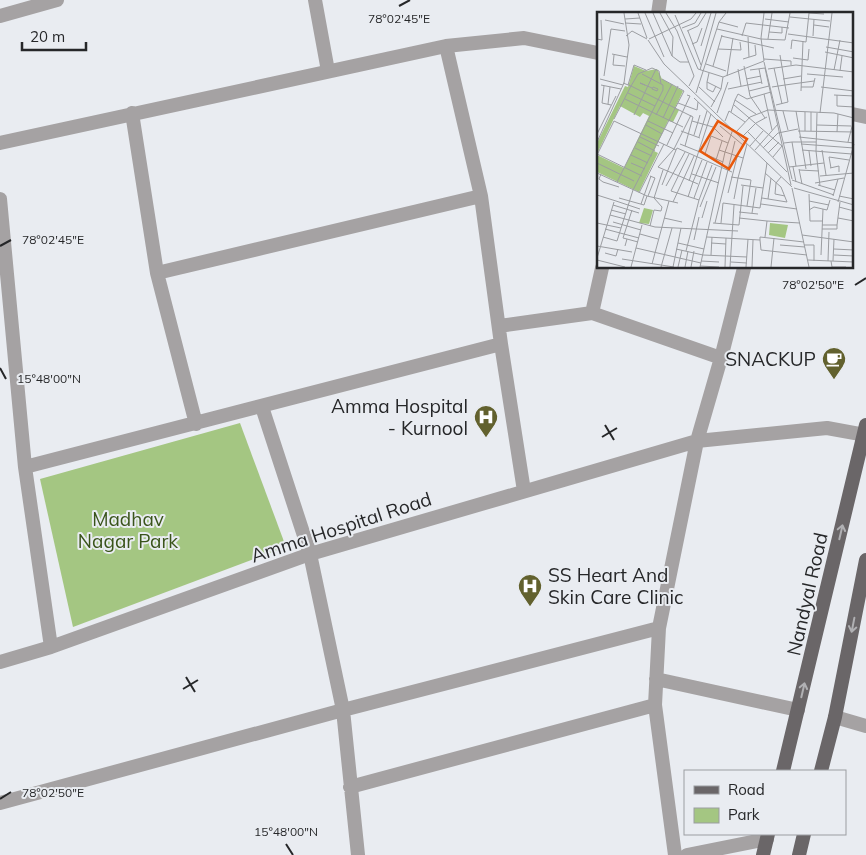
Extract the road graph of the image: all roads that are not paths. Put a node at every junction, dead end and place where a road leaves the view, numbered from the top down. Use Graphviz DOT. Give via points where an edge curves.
graph roads {
  1 [pos="57,0"];
  2 [pos="315,0"];
  3 [pos="0,16"];
  4 [pos="446,46"];
  5 [pos="597,53"];
  6 [pos="328,71"];
  7 [pos="132,113"];
  8 [pos="0,143"];
  9 [pos="481,196"];
  10 [pos="0,199"];
  11 [pos="602,269"];
  12 [pos="744,269"];
  13 [pos="157,273"];
  14 [pos="592,313"];
  15 [pos="499,326"];
  16 [pos="501,344"];
  17 [pos="721,358"];
  18 [pos="262,407"];
  19 [pos="196,424"];
  20 [pos="865,432"];
  21 [pos="698,441"];
  22 [pos="26,467"];
  23 [pos="524,491"];
  24 [pos="310,554"];
  25 [pos="866,560"];
  26 [pos="659,628"];
  27 [pos="51,647"];
  28 [pos="0,662"];
  29 [pos="656,679"];
  30 [pos="655,706"];
  31 [pos="343,710"];
  32 [pos="798,710"];
  33 [pos="835,717"];
  34 [pos="866,726"];
  35 [pos="783,770"];
  36 [pos="821,770"];
  37 [pos="350,788"];
  38 [pos="0,802"];
  39 [pos="804,835"];
  40 [pos="767,837"];
  41 [pos="358,855"];
  42 [pos="675,855"];
  43 [pos="687,855"];
  44 [pos="763,855"];
  45 [pos="799,855"];
  1 -- 3 [label="street"];
  2 -- 6 [label="street"];
  4 -- 5 [label="street" via="524,38"];
  4 -- 6 [label="street"];
  4 -- 9 [label="street"];
  6 -- 7 [label="street"];
  7 -- 8 [label="street"];
  7 -- 13 [label="street"];
  9 -- 13 [label="street"];
  9 -- 15 [label="street"];
  10 -- 22 [label="street"];
  11 -- 14 [label="street"];
  12 -- 17 [label="street"];
  13 -- 19 [label="street"];
  14 -- 15 [label="street"];
  14 -- 17 [label="street"];
  15 -- 16 [label="street"];
  16 -- 18 [label="street"];
  16 -- 23 [label="street"];
  17 -- 21 [label="street"];
  18 -- 19 [label="street"];
  18 -- 24 [label="street"];
  19 -- 22 [label="street"];
  20 -- 21 [label="street" via="827,428"];
  32 -- 20 [label="main road, Nandyal Road, one-way"];
  21 -- 23 [label="street, Amma Hospital Road"];
  21 -- 26 [label="street"];
  22 -- 27 [label="street"];
  23 -- 24 [label="street, Amma Hospital Road"];
  24 -- 27 [label="street, Amma Hospital Road"];
  24 -- 31 [label="street"];
  25 -- 33 [label="main road, one-way"];
  26 -- 29 [label="street"];
  26 -- 31 [label="street"];
  27 -- 28 [label="street, Amma Hospital Road"];
  29 -- 30 [label="street"];
  29 -- 32 [label="street"];
  30 -- 37 [label="street"];
  30 -- 42 [label="street"];
  31 -- 37 [label="street"];
  31 -- 38 [label="street"];
  32 -- 35 [label="main road, Nandyal Road"];
  33 -- 34 [label="street"];
  33 -- 36 [label="main road"];
  37 -- 41 [label="street"];
  39 -- 45 [label="main road"];
  40 -- 43 [label="street"];
  40 -- 44 [label="main road"];
}
